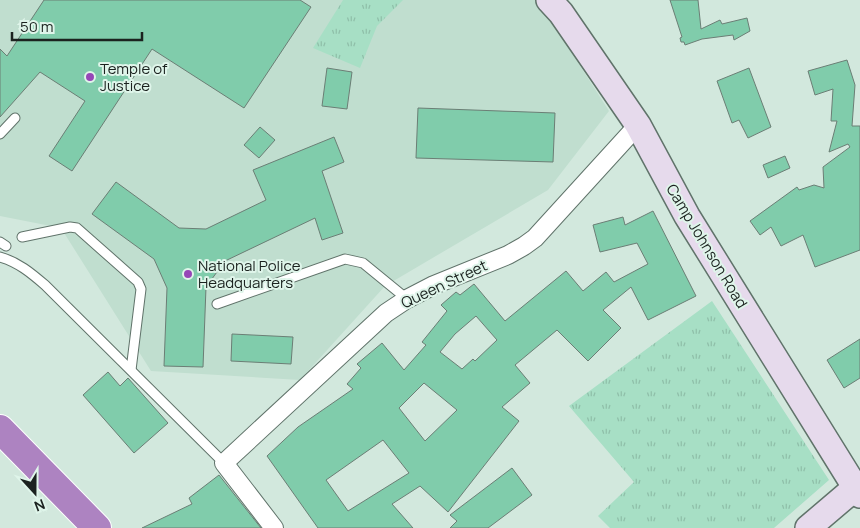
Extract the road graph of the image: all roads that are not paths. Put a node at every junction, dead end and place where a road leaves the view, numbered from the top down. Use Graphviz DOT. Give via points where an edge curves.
graph roads {
  1 [pos="549,0"];
  2 [pos="15,118"];
  3 [pos="638,125"];
  4 [pos="0,134"];
  5 [pos="22,236"];
  6 [pos="0,257"];
  7 [pos="407,299"];
  8 [pos="217,304"];
  9 [pos="131,370"];
  10 [pos="0,428"];
  11 [pos="224,463"];
  12 [pos="858,491"];
  13 [pos="96,528"];
  14 [pos="274,528"];
  15 [pos="808,528"];
  1 -- 3 [label="main road, Camp Johnson Road"];
  2 -- 4 [label="lane"];
  3 -- 7 [label="street, Queen Street" via="535,238 508,254"];
  3 -- 12 [label="main road, Camp Johnson Road" via="687,216"];
  5 -- 9 [label="lane" via="77,228 138,282 141,289"];
  6 -- 9 [label="lane" via="34,275"];
  7 -- 8 [label="lane" via="363,263 345,259"];
  7 -- 11 [label="street, Queen Street" via="370,327"];
  9 -- 11 [label="lane"];
  10 -- 13 [label="highway"];
  11 -- 14 [label="street"];
  12 -- 15 [label="main road"];
}
